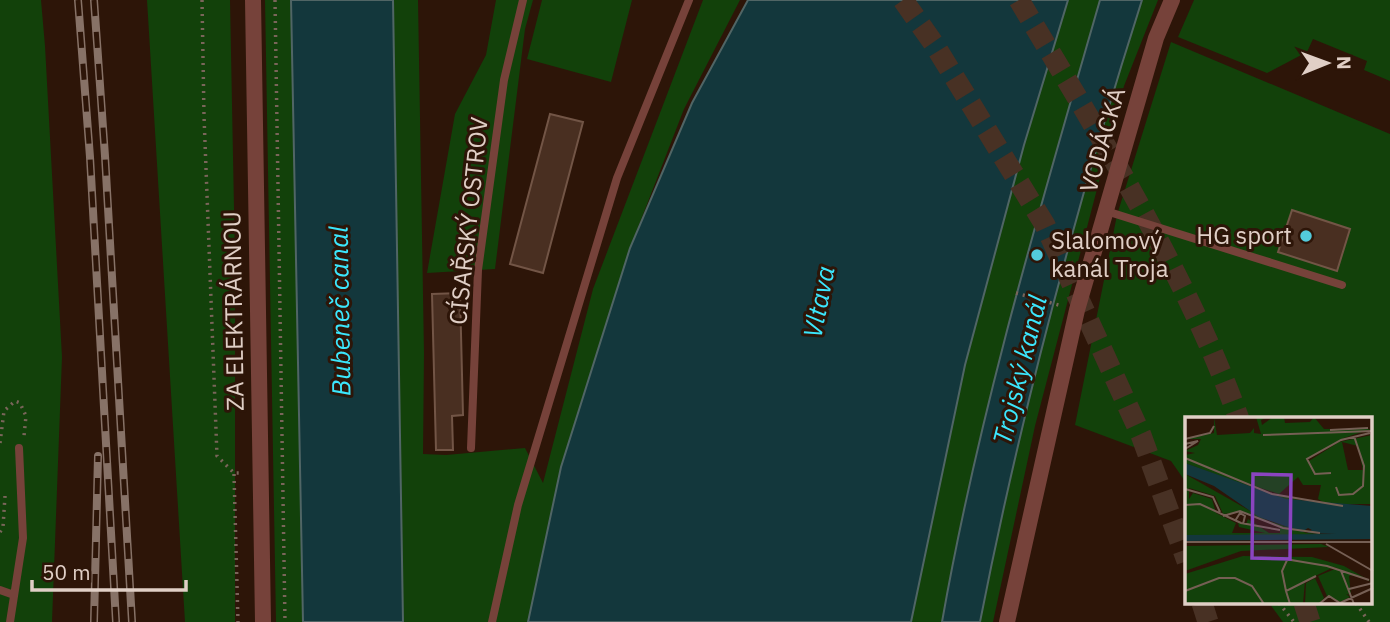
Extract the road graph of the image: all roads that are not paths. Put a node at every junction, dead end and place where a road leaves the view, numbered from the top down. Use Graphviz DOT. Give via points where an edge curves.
graph roads {
  1 [pos="253,0"];
  2 [pos="523,0"];
  3 [pos="689,0"];
  4 [pos="1172,0"];
  5 [pos="1106,211"];
  6 [pos="1342,285"];
  7 [pos="19,448"];
  8 [pos="471,448"];
  9 [pos="0,590"];
  10 [pos="14,595"];
  11 [pos="10,622"];
  12 [pos="262,622"];
  13 [pos="492,622"];
  14 [pos="1007,622"];
  1 -- 12 [label="street, ZA ELEKTRÁRNOU"];
  2 -- 8 [label="lane, CÍSAŘSKÝ OSTROV" via="504,80 478,270"];
  3 -- 13 [label="lane" via="617,178 518,505"];
  4 -- 5 [label="street, VODÁCKÁ" via="1156,38"];
  5 -- 6 [label="lane"];
  5 -- 14 [label="street, VODÁCKÁ" via="1077,310"];
  7 -- 10 [label="lane" via="23,538"];
  9 -- 10 [label="lane"];
  10 -- 11 [label="lane"];
}
